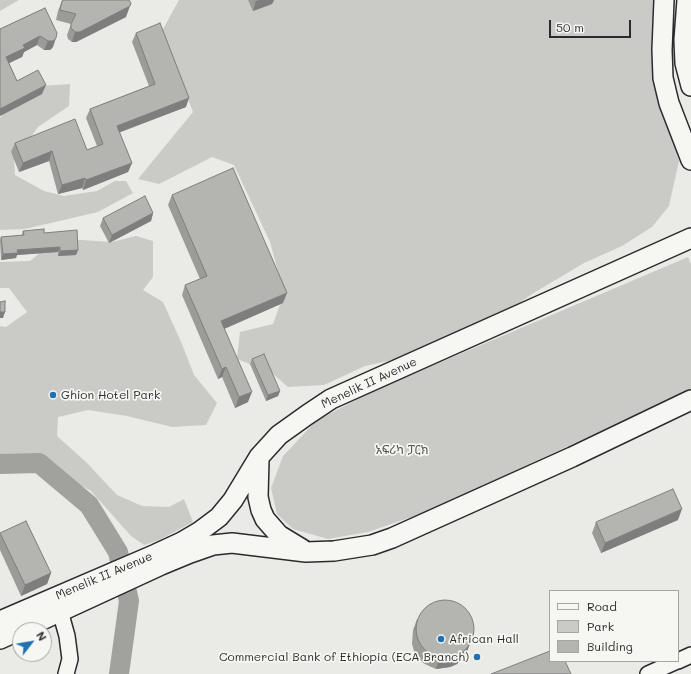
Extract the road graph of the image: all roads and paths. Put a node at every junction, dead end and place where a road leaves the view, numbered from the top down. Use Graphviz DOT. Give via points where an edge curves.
graph roads {
  1 [pos="664,0"];
  2 [pos="687,0"];
  3 [pos="691,86"];
  4 [pos="685,125"];
  5 [pos="691,160"];
  6 [pos="691,238"];
  7 [pos="691,400"];
  8 [pos="259,457"];
  9 [pos="306,552"];
  10 [pos="158,560"];
  11 [pos="65,604"];
  12 [pos="0,621"];
  13 [pos="34,622"];
  14 [pos="12,634"];
  15 [pos="0,640"];
  16 [pos="691,655"];
  17 [pos="679,661"];
  18 [pos="676,662"];
  19 [pos="66,674"];
  20 [pos="648,674"];
  1 -- 4 [label="main road" via="663,78 669,103"];
  2 -- 3 [label="main road" via="684,40"];
  4 -- 5 [label="main road"];
  6 -- 8 [label="main road, Menelik II Avenue" via="331,399 279,435"];
  7 -- 9 [label="main road, Menelik II Avenue" via="392,538 372,545"];
  8 -- 9 [label="main road" via="258,497 261,510 279,535"];
  8 -- 10 [label="main road, Menelik II Avenue" via="233,500 218,517"];
  9 -- 10 [label="main road, Menelik II Avenue" via="232,543 214,545"];
  10 -- 11 [label="main road, Menelik II Avenue"];
  11 -- 12 [label="main road, Menelik II Avenue"];
  11 -- 13 [label="main road, Menelik II Avenue"];
  11 -- 19 [label="street" via="70,659"];
  14 -- 15 [label="main road, Menelik II Avenue"];
  16 -- 17 [label="street"];
  18 -- 20 [label="street"];
}
